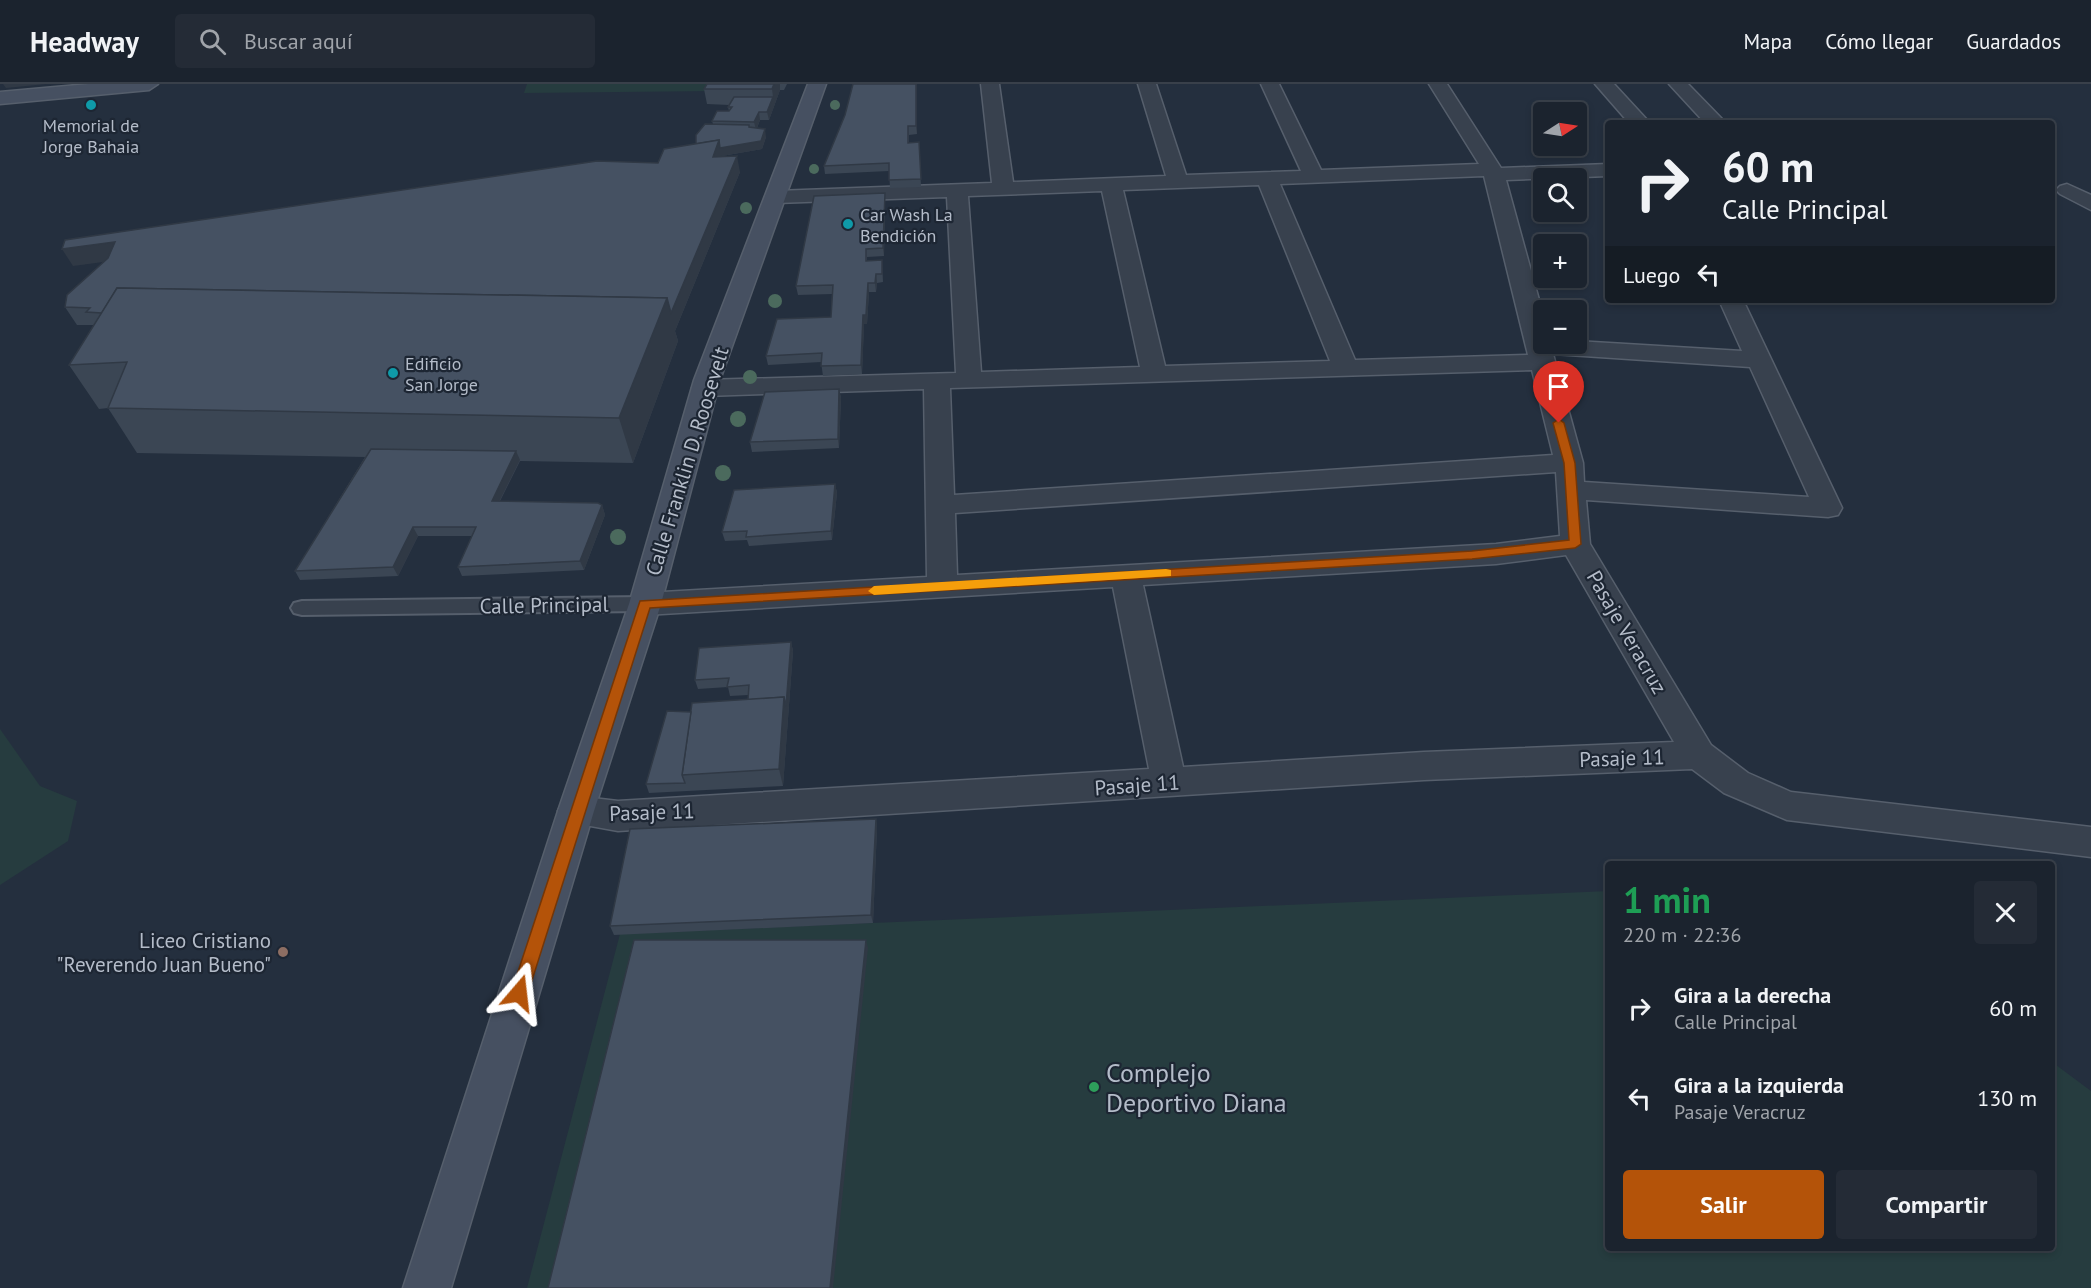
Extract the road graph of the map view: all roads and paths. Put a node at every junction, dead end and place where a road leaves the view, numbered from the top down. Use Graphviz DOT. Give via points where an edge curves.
graph roads {
  1 [pos="149,84"];
  2 [pos="817,84"];
  3 [pos="990,84"];
  4 [pos="1146,84"];
  5 [pos="1270,84"];
  6 [pos="1438,84"];
  7 [pos="1604,84"];
  8 [pos="1678,84"];
  9 [pos="0,98"];
  10 [pos="1637,120"];
  11 [pos="1713,120"];
  12 [pos="1605,170"];
  13 [pos="1493,172"];
  14 [pos="1314,177"];
  15 [pos="1267,178"];
  16 [pos="1178,182"];
  17 [pos="1111,184"];
  18 [pos="1003,188"];
  19 [pos="957,190"];
  20 [pos="2067,190"];
  21 [pos="777,197"];
  22 [pos="2091,204"];
  23 [pos="1732,303"];
  24 [pos="1533,324"];
  25 [pos="1541,354"];
  26 [pos="1759,360"];
  27 [pos="1346,368"];
  28 [pos="1154,374"];
  29 [pos="969,380"];
  30 [pos="937,381"];
  31 [pos="705,388"];
  32 [pos="1570,477"];
  33 [pos="940,505"];
  34 [pos="1575,544"];
  35 [pos="1126,576"];
  36 [pos="942,586"];
  37 [pos="645,604"];
  38 [pos="302,608"];
  39 [pos="1699,755"];
  40 [pos="1169,783"];
  41 [pos="576,811"];
  42 [pos="2091,842"];
  43 [pos="427,1288"];
  1 -- 9 [label="main road"];
  2 -- 21 [label="main road, Calle Franklin D. Roosevelt"];
  3 -- 18 [label="street"];
  4 -- 16 [label="street"];
  5 -- 14 [label="street"];
  6 -- 13 [label="street, Pasaje Veracruz"];
  7 -- 10 [label="street"];
  8 -- 11 [label="street"];
  12 -- 13 [label="street"];
  13 -- 14 [label="street"];
  13 -- 24 [label="street, Pasaje Veracruz"];
  14 -- 15 [label="street"];
  15 -- 16 [label="street"];
  15 -- 27 [label="street"];
  16 -- 17 [label="street"];
  17 -- 18 [label="street"];
  17 -- 28 [label="street"];
  18 -- 19 [label="street"];
  19 -- 21 [label="street"];
  19 -- 29 [label="street"];
  20 -- 22 [label="street"];
  21 -- 31 [label="main road, Calle Franklin D. Roosevelt"];
  23 -- 26 [label="street"];
  25 -- 26 [label="street"];
  25 -- 27 [label="street"];
  25 -- 32 [label="street, Pasaje Veracruz"];
  26 -- 32 [label="street" via="1828,508"];
  27 -- 28 [label="street"];
  28 -- 29 [label="street"];
  29 -- 30 [label="street"];
  30 -- 31 [label="street"];
  30 -- 33 [label="street"];
  31 -- 37 [label="main road, Calle Franklin D. Roosevelt"];
  32 -- 33 [label="street"];
  32 -- 34 [label="street, Pasaje Veracruz"];
  33 -- 36 [label="street"];
  34 -- 35 [label="street, Calle Principal" via="1496,554"];
  34 -- 39 [label="street, Pasaje Veracruz"];
  35 -- 36 [label="street, Calle Principal"];
  35 -- 40 [label="street"];
  36 -- 37 [label="street, Calle Principal"];
  37 -- 38 [label="lane, Calle Principal"];
  37 -- 41 [label="main road, Calle Franklin D. Roosevelt"];
  39 -- 40 [label="street, Pasaje 11" via="1424,766"];
  39 -- 42 [label="street, Pasaje Veracruz" via="1736,783 1787,806"];
  40 -- 41 [label="street, Pasaje 11" via="618,816"];
  41 -- 43 [label="main road, Calle Franklin D. Roosevelt"];
}
